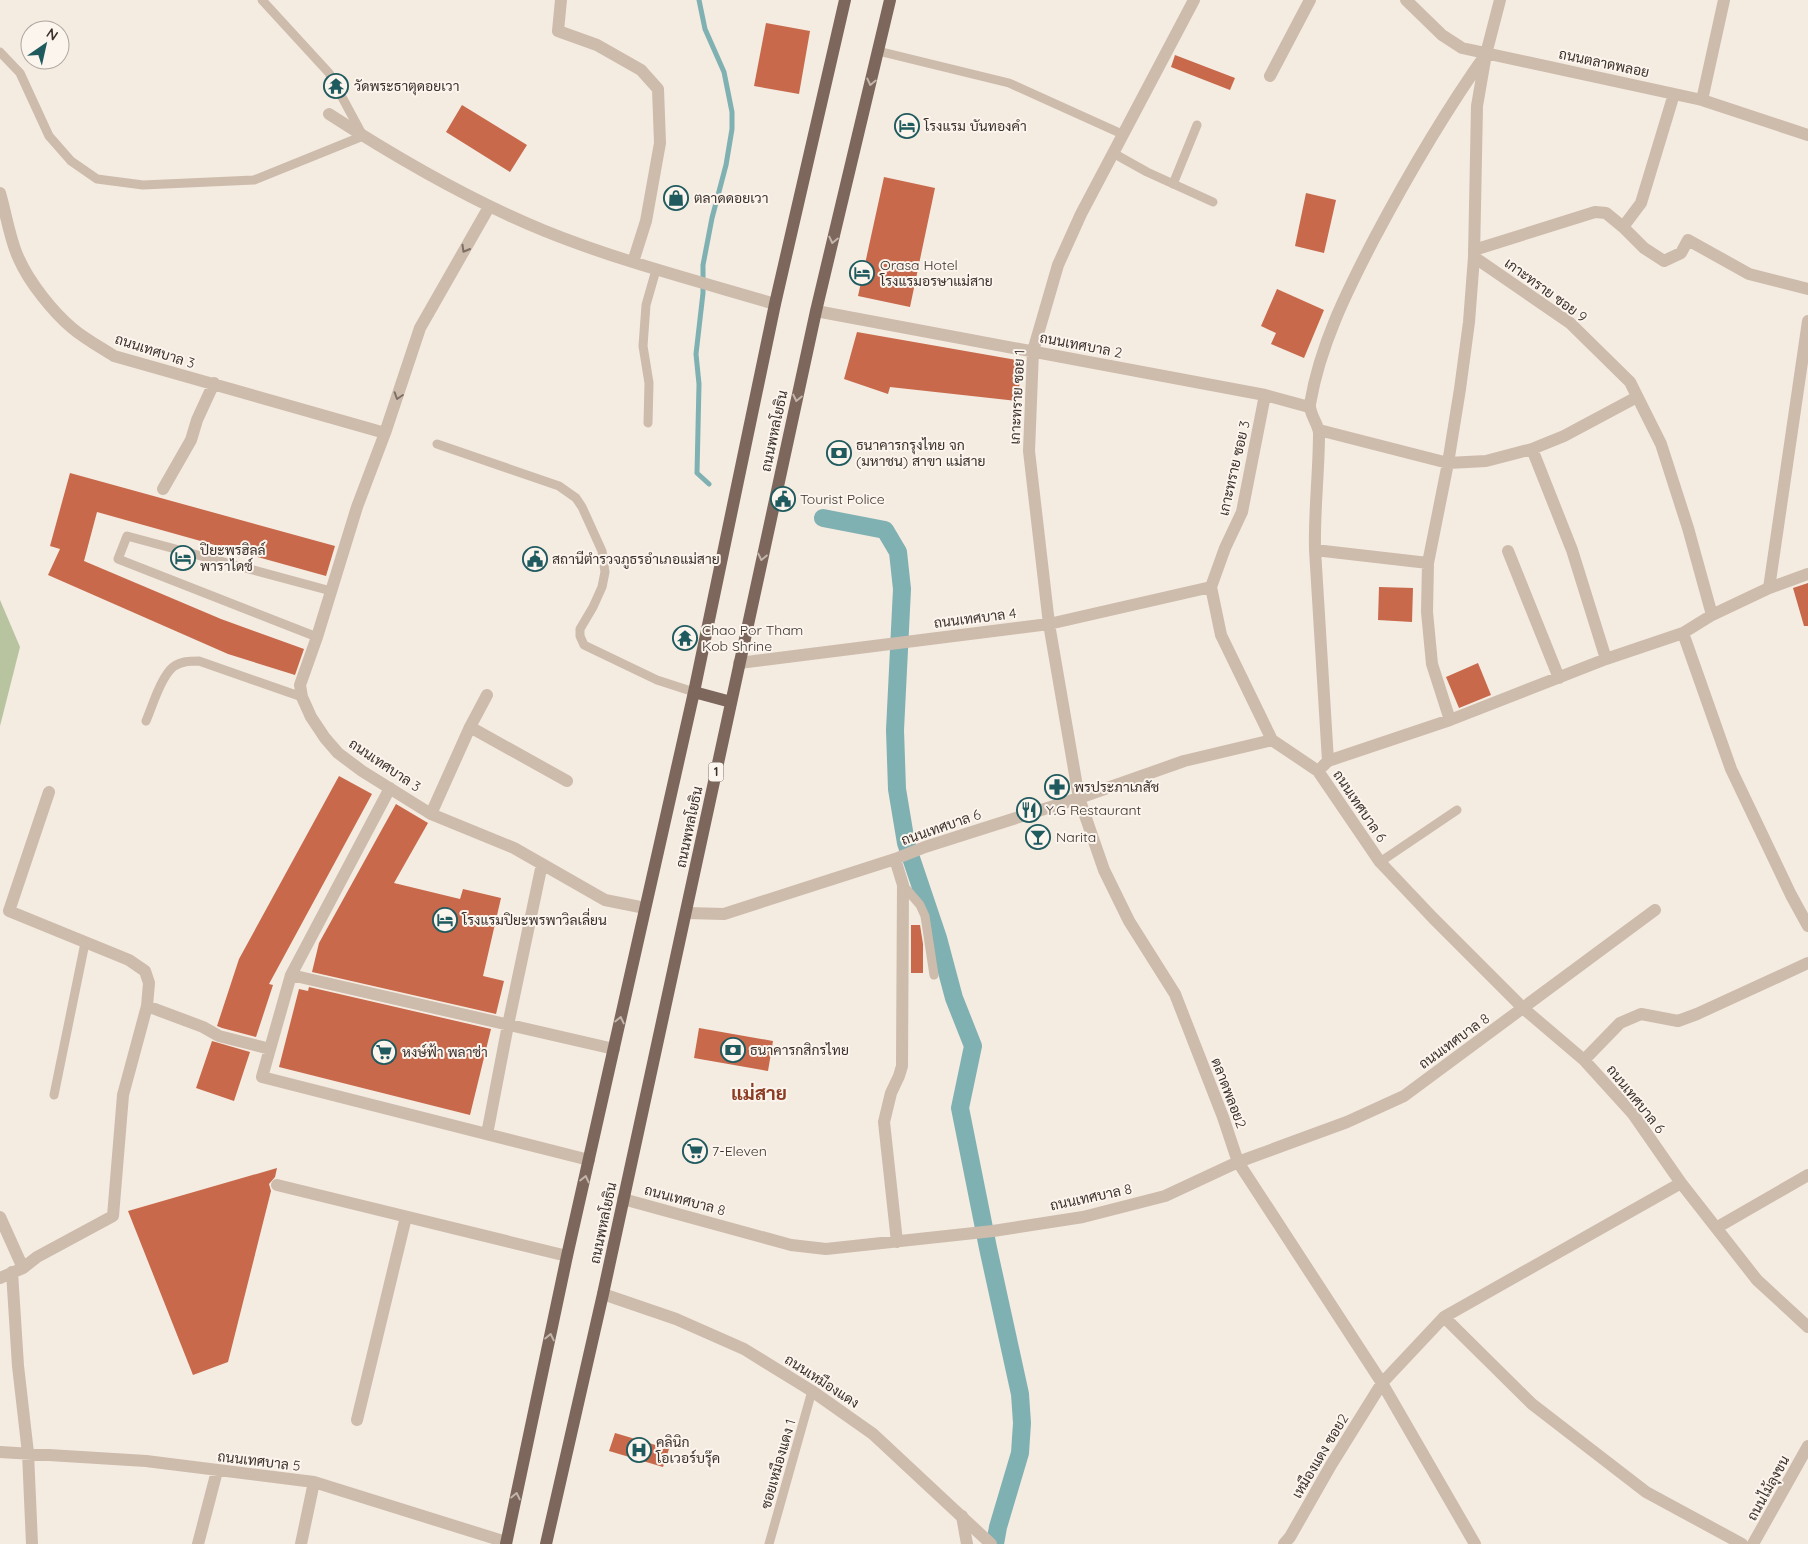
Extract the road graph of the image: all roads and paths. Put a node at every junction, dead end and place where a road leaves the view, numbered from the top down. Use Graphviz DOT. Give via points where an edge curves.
graph roads {
  1 [pos="262,0"];
  2 [pos="561,0"];
  3 [pos="845,0"];
  4 [pos="890,0"];
  5 [pos="1194,0"];
  6 [pos="1310,0"];
  7 [pos="1406,0"];
  8 [pos="1500,0"];
  9 [pos="1724,0"];
  10 [pos="878,51"];
  11 [pos="0,52"];
  12 [pos="1486,54"];
  13 [pos="1270,76"];
  14 [pos="1458,94"];
  15 [pos="1674,94"];
  16 [pos="1702,100"];
  17 [pos="1477,106"];
  18 [pos="329,114"];
  19 [pos="1197,125"];
  20 [pos="1122,134"];
  21 [pos="1808,135"];
  22 [pos="363,136"];
  23 [pos="1113,153"];
  24 [pos="1173,184"];
  25 [pos="0,193"];
  26 [pos="1213,202"];
  27 [pos="489,207"];
  28 [pos="1623,227"];
  29 [pos="1474,253"];
  30 [pos="634,262"];
  31 [pos="656,270"];
  32 [pos="1808,289"];
  33 [pos="775,304"];
  34 [pos="816,311"];
  35 [pos="1808,320"];
  36 [pos="1033,351"];
  37 [pos="214,383"];
  38 [pos="1265,395"];
  39 [pos="1637,397"];
  40 [pos="1309,407"];
  41 [pos="648,423"];
  42 [pos="1319,430"];
  43 [pos="385,434"];
  44 [pos="436,444"];
  45 [pos="1532,449"];
  46 [pos="1448,463"];
  47 [pos="163,489"];
  48 [pos="1315,550"];
  49 [pos="1508,551"];
  50 [pos="1428,563"];
  51 [pos="1808,574"];
  52 [pos="1212,587"];
  53 [pos="1770,588"];
  54 [pos="331,591"];
  55 [pos="1712,615"];
  56 [pos="1049,624"];
  57 [pos="1683,633"];
  58 [pos="317,637"];
  59 [pos="1606,659"];
  60 [pos="739,663"];
  61 [pos="1559,678"];
  62 [pos="694,692"];
  63 [pos="487,695"];
  64 [pos="302,697"];
  65 [pos="731,702"];
  66 [pos="1450,720"];
  67 [pos="146,721"];
  68 [pos="470,727"];
  69 [pos="1272,740"];
  70 [pos="1328,761"];
  71 [pos="1318,771"];
  72 [pos="568,781"];
  73 [pos="390,788"];
  74 [pos="49,792"];
  75 [pos="1079,798"];
  76 [pos="1457,810"];
  77 [pos="431,814"];
  78 [pos="895,859"];
  79 [pos="1380,862"];
  80 [pos="542,864"];
  81 [pos="903,885"];
  82 [pos="646,908"];
  83 [pos="1655,910"];
  84 [pos="687,913"];
  85 [pos="1808,926"];
  86 [pos="85,943"];
  87 [pos="1808,962"];
  88 [pos="934,974"];
  89 [pos="291,975"];
  90 [pos="147,1006"];
  91 [pos="1524,1008"];
  92 [pos="508,1025"];
  93 [pos="270,1049"];
  94 [pos="614,1049"];
  95 [pos="1584,1060"];
  96 [pos="54,1095"];
  97 [pos="486,1134"];
  98 [pos="590,1160"];
  99 [pos="1238,1162"];
  100 [pos="1808,1175"];
  101 [pos="1681,1183"];
  102 [pos="277,1185"];
  103 [pos="623,1198"];
  104 [pos="0,1217"];
  105 [pos="406,1217"];
  106 [pos="1716,1228"];
  107 [pos="897,1242"];
  108 [pos="567,1256"];
  109 [pos="17,1270"];
  110 [pos="0,1278"];
  111 [pos="603,1294"];
  112 [pos="1444,1317"];
  113 [pos="1808,1327"];
  114 [pos="1382,1383"];
  115 [pos="812,1391"];
  116 [pos="356,1420"];
  117 [pos="1808,1446"];
  118 [pos="0,1452"];
  119 [pos="28,1453"];
  120 [pos="217,1471"];
  121 [pos="314,1482"];
  122 [pos="966,1520"];
  123 [pos="506,1543"];
  124 [pos="32,1544"];
  125 [pos="198,1544"];
  126 [pos="301,1544"];
  127 [pos="546,1544"];
  128 [pos="769,1544"];
  129 [pos="967,1544"];
  130 [pos="991,1544"];
  131 [pos="1284,1544"];
  132 [pos="1475,1544"];
  133 [pos="1742,1544"];
  134 [pos="1753,1544"];
  1 -- 22 [label="lane" via="329,73"];
  2 -- 30 [label="street" via="558,31 597,45 641,70 658,89 660,143 646,221"];
  3 -- 33 [label="main road, ถนนพหลโยธิน"];
  4 -- 10 [label="main road, ถนนพหลโยธิน / 1"];
  5 -- 20 [label="street, เกาะทราย ซอย 1"];
  6 -- 13 [label="street"];
  7 -- 12 [label="street, ถนนตลาดพลอย" via="1442,35 1462,48"];
  8 -- 12 [label="street"];
  9 -- 16 [label="street"];
  10 -- 20 [label="lane" via="1009,83"];
  10 -- 34 [label="main road, ถนนพหลโยธิน / 1, one-way"];
  11 -- 22 [label="lane" via="20,73 49,136 71,161 97,180 143,185 254,180"];
  12 -- 14 [label="street"];
  12 -- 15 [label="street, ถนนตลาดพลอย"];
  12 -- 17 [label="street"];
  14 -- 17 [label="street"];
  14 -- 40 [label="street" via="1407,176 1352,282 1326,342"];
  15 -- 16 [label="street, ถนนตลาดพลอย"];
  15 -- 28 [label="street" via="1641,203"];
  16 -- 21 [label="street, ถนนตลาดพลอย"];
  17 -- 29 [label="street"];
  18 -- 22 [label="street"];
  19 -- 24 [label="lane"];
  20 -- 23 [label="street, เกาะทราย ซอย 1"];
  22 -- 27 [label="street"];
  23 -- 24 [label="lane"];
  23 -- 36 [label="street, เกาะทราย ซอย 1" via="1058,265"];
  24 -- 26 [label="lane"];
  25 -- 37 [label="street, ถนนเทศบาล 3" via="18,258 32,282 72,328 114,356"];
  27 -- 30 [label="street" via="546,232"];
  27 -- 43 [label="street, one-way" via="420,328"];
  28 -- 29 [label="street" via="1606,213 1595,212"];
  28 -- 32 [label="street" via="1644,248 1664,261 1681,253 1688,240 1749,274"];
  29 -- 39 [label="street, เกาะทราย ซอย 9" via="1570,322 1630,382"];
  29 -- 46 [label="street" via="1469,322"];
  30 -- 31 [label="street"];
  31 -- 33 [label="street"];
  31 -- 41 [label="lane" via="646,305 643,346 649,383"];
  33 -- 62 [label="main road, ถนนพหลโยธิน"];
  34 -- 36 [label="street, ถนนเทศบาล 2"];
  34 -- 60 [label="main road, ถนนพหลโยธิน / 1, one-way"];
  35 -- 53 [label="street"];
  36 -- 38 [label="street, ถนนเทศบาล 2"];
  36 -- 56 [label="street, เกาะทราย ซอย 1" via="1029,451"];
  37 -- 43 [label="street, ถนนเทศบาล 3"];
  37 -- 47 [label="street" via="191,440"];
  38 -- 40 [label="street, ถนนเทศบาล 2"];
  38 -- 52 [label="street, เกาะทราย ซอย 3" via="1242,512"];
  39 -- 45 [label="street" via="1564,436"];
  39 -- 55 [label="street, เกาะทราย ซอย 9" via="1661,444"];
  40 -- 42 [label="street"];
  42 -- 46 [label="street"];
  42 -- 48 [label="street"];
  43 -- 54 [label="street"];
  44 -- 62 [label="lane" via="548,481 576,498 599,545 605,572 594,607 580,629 584,645 657,680"];
  45 -- 46 [label="street" via="1486,461"];
  45 -- 59 [label="street" via="1572,550"];
  46 -- 50 [label="street"];
  48 -- 50 [label="street"];
  48 -- 70 [label="street"];
  49 -- 61 [label="street"];
  50 -- 66 [label="street" via="1427,612 1432,664"];
  51 -- 53 [label="street"];
  52 -- 56 [label="street, ถนนเทศบาล 4"];
  52 -- 69 [label="street, เกาะทราย ซอย 3" via="1221,635"];
  53 -- 55 [label="street"];
  54 -- 58 [label="street"];
  54 -- 58 [label="lane" via="127,536 118,559"];
  55 -- 57 [label="street"];
  56 -- 60 [label="street, ถนนเทศบาล 4"];
  56 -- 75 [label="street, เกาะทราย ซอย 1"];
  57 -- 59 [label="street"];
  57 -- 85 [label="street" via="1731,769"];
  58 -- 64 [label="street" via="300,685"];
  59 -- 61 [label="street"];
  60 -- 65 [label="main road, ถนนพหลโยธิน / 1"];
  61 -- 66 [label="street"];
  62 -- 65 [label="main road"];
  62 -- 82 [label="main road, ถนนพหลโยธิน"];
  63 -- 68 [label="street"];
  64 -- 67 [label="lane" via="200,661 187,661 171,668"];
  64 -- 73 [label="street, ถนนเทศบาล 3" via="311,717 338,753"];
  65 -- 84 [label="main road, ถนนพหลโยธิน / 1"];
  66 -- 70 [label="street"];
  68 -- 72 [label="street"];
  68 -- 77 [label="street"];
  69 -- 71 [label="street, ถนนเทศบาล 6"];
  69 -- 75 [label="street, ถนนเทศบาล 6" via="1184,761"];
  70 -- 71 [label="street"];
  71 -- 79 [label="street, ถนนเทศบาล 6"];
  73 -- 77 [label="street, ถนนเทศบาล 3"];
  73 -- 89 [label="street"];
  74 -- 86 [label="street" via="9,910"];
  75 -- 78 [label="street, ถนนเทศบาล 6" via="926,846"];
  75 -- 99 [label="street, ตลาดพลอย2" via="1104,870 1129,921 1175,994"];
  76 -- 79 [label="lane"];
  77 -- 80 [label="street, ถนนเทศบาล 3" via="514,848"];
  78 -- 81 [label="street"];
  78 -- 84 [label="street, ถนนเทศบาล 6" via="724,914"];
  79 -- 91 [label="street, ถนนเทศบาล 6"];
  80 -- 82 [label="street, ถนนเทศบาล 3" via="605,900"];
  80 -- 92 [label="street"];
  81 -- 88 [label="lane" via="920,905 924,916"];
  81 -- 107 [label="street" via="902,1066 884,1122"];
  94 -- 82 [label="main road, ถนนพหลโยธิน, one-way"];
  83 -- 91 [label="street, ถนนเทศบาล 8"];
  84 -- 103 [label="main road, ถนนพหลโยธิน / 1"];
  86 -- 90 [label="street" via="129,960 145,971"];
  86 -- 96 [label="lane"];
  87 -- 95 [label="street" via="1678,1021 1641,1014 1620,1022"];
  89 -- 92 [label="street"];
  89 -- 93 [label="street"];
  90 -- 93 [label="street" via="219,1036"];
  90 -- 109 [label="street" via="123,1095 113,1216"];
  91 -- 95 [label="street, ถนนเทศบาล 6"];
  91 -- 99 [label="street, ถนนเทศบาล 8" via="1404,1096 1347,1122"];
  92 -- 94 [label="street"];
  92 -- 97 [label="street"];
  93 -- 97 [label="street" via="262,1078"];
  94 -- 98 [label="main road, ถนนพหลโยธิน"];
  95 -- 101 [label="street, ถนนเทศบาล 6" via="1633,1114"];
  97 -- 98 [label="street"];
  108 -- 98 [label="main road, ถนนพหลโยธิน, one-way"];
  99 -- 107 [label="street, ถนนเทศบาล 8" via="1165,1196 1083,1216"];
  99 -- 114 [label="street, ตลาดพลอย2"];
  100 -- 106 [label="street"];
  101 -- 106 [label="street, ถนนเทศบาล 6"];
  101 -- 112 [label="street, เหมืองแดง ซอย2"];
  102 -- 105 [label="street"];
  103 -- 107 [label="street, ถนนเทศบาล 8" via="792,1245 826,1249"];
  103 -- 111 [label="main road, ถนนพหลโยธิน / 1"];
  104 -- 109 [label="street"];
  105 -- 108 [label="street"];
  105 -- 116 [label="street"];
  106 -- 113 [label="street, ถนนเทศบาล 6" via="1757,1280"];
  123 -- 108 [label="main road, ถนนพหลโยธิน, one-way"];
  109 -- 110 [label="street"];
  109 -- 119 [label="street" via="18,1366"];
  111 -- 115 [label="street, ถนนเหมืองแดง" via="676,1319 744,1349"];
  111 -- 127 [label="main road, ถนนพหลโยธิน / 1"];
  112 -- 114 [label="street, เหมืองแดง ซอย2"];
  112 -- 133 [label="street" via="1532,1404 1646,1492"];
  114 -- 131 [label="street, เหมืองแดง ซอย2"];
  114 -- 132 [label="street, ตลาดพลอย2"];
  115 -- 122 [label="street, ถนนเหมืองแดง" via="873,1434"];
  115 -- 128 [label="lane, ซอยเหมืองแดง 1"];
  117 -- 134 [label="street, ถนนไม้ลุงขน"];
  118 -- 119 [label="street, ถนนเทศบาล 5"];
  119 -- 120 [label="street, ถนนเทศบาล 5" via="146,1461"];
  119 -- 124 [label="street"];
  120 -- 121 [label="street, ถนนเทศบาล 5"];
  120 -- 125 [label="street"];
  121 -- 123 [label="street, ถนนเทศบาล 5"];
  121 -- 126 [label="street"];
  122 -- 129 [label="street"];
  122 -- 130 [label="street, ถนนเหมืองแดง"];
}
